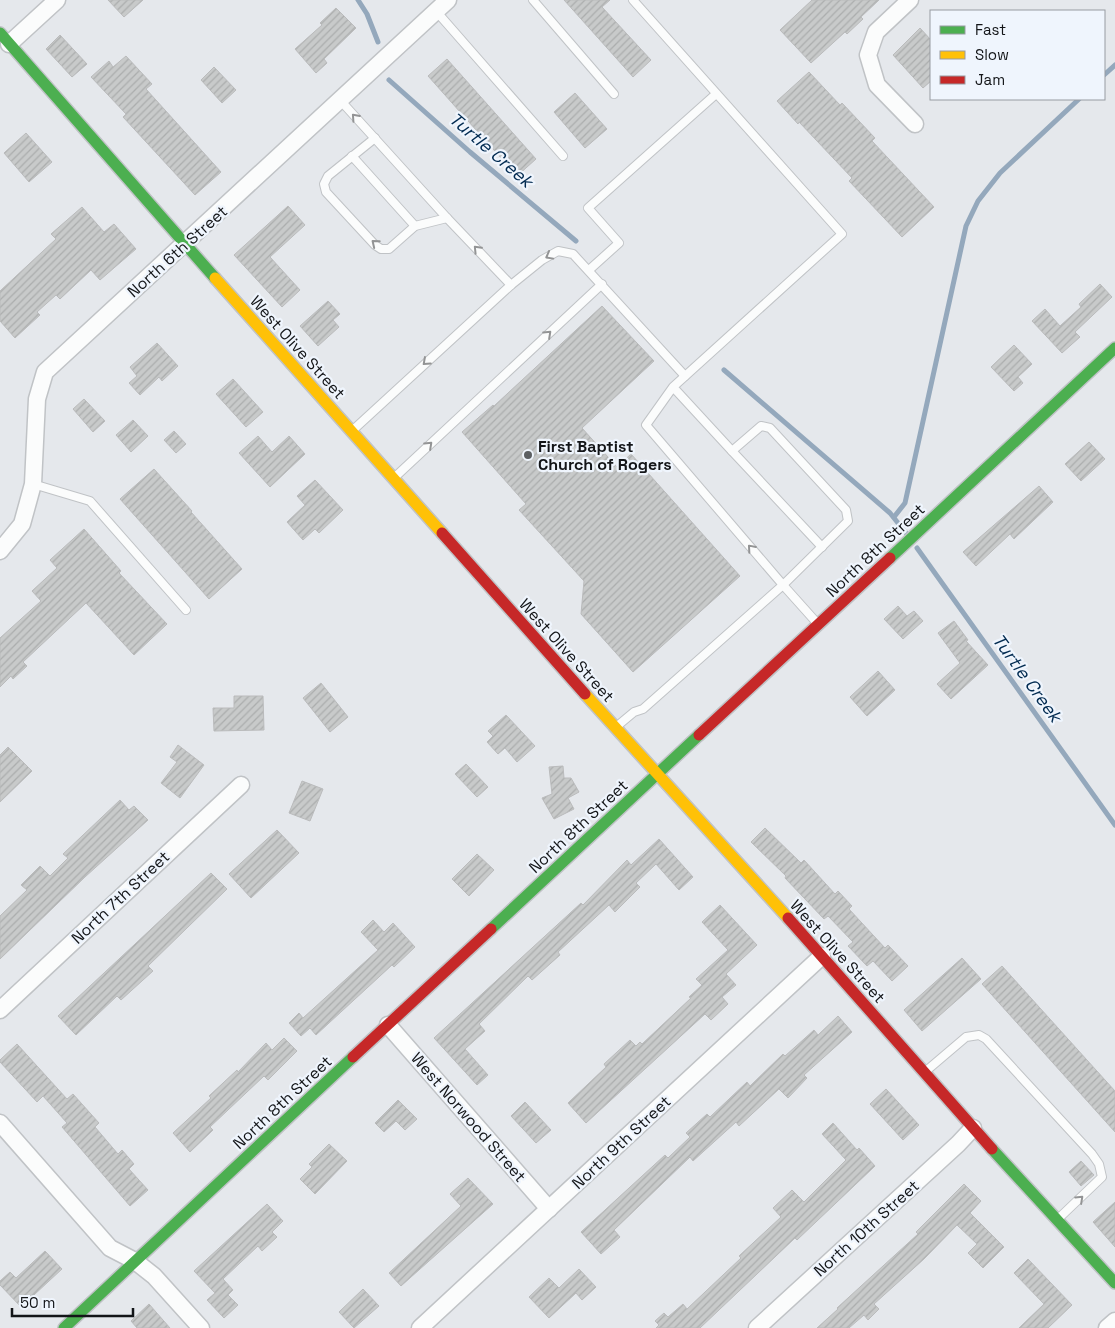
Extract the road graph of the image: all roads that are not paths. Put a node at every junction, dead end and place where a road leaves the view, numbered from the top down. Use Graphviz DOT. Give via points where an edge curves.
graph roads {
  1 [pos="57,0"];
  2 [pos="448,0"];
  3 [pos="533,0"];
  4 [pos="633,0"];
  5 [pos="910,0"];
  6 [pos="436,12"];
  7 [pos="3,37"];
  8 [pos="614,94"];
  9 [pos="716,94"];
  10 [pos="340,100"];
  11 [pos="915,124"];
  12 [pos="374,138"];
  13 [pos="352,156"];
  14 [pos="563,156"];
  15 [pos="447,218"];
  16 [pos="415,226"];
  17 [pos="185,245"];
  18 [pos="589,270"];
  19 [pos="511,284"];
  20 [pos="602,284"];
  21 [pos="1113,354"];
  22 [pos="685,376"];
  23 [pos="673,387"];
  24 [pos="352,431"];
  25 [pos="732,451"];
  26 [pos="394,478"];
  27 [pos="33,484"];
  28 [pos="822,547"];
  29 [pos="0,550"];
  30 [pos="783,585"];
  31 [pos="186,610"];
  32 [pos="818,624"];
  33 [pos="615,728"];
  34 [pos="657,775"];
  35 [pos="241,785"];
  36 [pos="822,956"];
  37 [pos="0,1010"];
  38 [pos="388,1025"];
  39 [pos="924,1072"];
  40 [pos="0,1123"];
  41 [pos="973,1128"];
  42 [pos="549,1209"];
  43 [pos="1057,1220"];
  44 [pos="135,1261"];
  45 [pos="1115,1283"];
  46 [pos="1115,1321"];
  47 [pos="64,1328"];
  48 [pos="201,1328"];
  49 [pos="420,1328"];
  50 [pos="757,1328"];
  51 [pos="1107,1328"];
  1 -- 7 [label="street"];
  2 -- 6 [label="street, North 6th Street"];
  3 -- 8 [label="lane"];
  4 -- 9 [label="lane"];
  5 -- 11 [label="street" via="876,32 868,55 876,85"];
  6 -- 10 [label="street, North 6th Street"];
  6 -- 14 [label="lane"];
  7 -- 17 [label="main road, West Olive Street"];
  9 -- 18 [label="lane" via="588,208 619,243"];
  9 -- 22 [label="lane" via="842,234"];
  12 -- 10 [label="lane, one-way"];
  10 -- 17 [label="street, North 6th Street"];
  12 -- 13 [label="lane"];
  12 -- 15 [label="lane"];
  13 -- 16 [label="lane"];
  16 -- 13 [label="lane, one-way" via="389,249 381,249 326,192 324,184 328,176"];
  15 -- 16 [label="lane"];
  19 -- 15 [label="lane, one-way"];
  17 -- 24 [label="main road, West Olive Street"];
  17 -- 27 [label="street, North 6th Street" via="45,372 37,398"];
  18 -- 19 [label="lane, one-way" via="573,254 558,251"];
  18 -- 20 [label="lane"];
  19 -- 24 [label="lane, one-way"];
  20 -- 22 [label="lane"];
  26 -- 20 [label="lane, one-way"];
  21 -- 32 [label="main road, North 8th Street"];
  22 -- 23 [label="lane"];
  23 -- 25 [label="lane"];
  30 -- 23 [label="lane, one-way" via="646,425"];
  24 -- 26 [label="main road, West Olive Street"];
  25 -- 28 [label="lane"];
  25 -- 28 [label="lane" via="761,426 770,428 846,510 848,521"];
  26 -- 33 [label="main road, West Olive Street"];
  27 -- 29 [label="street, North 6th Street" via="22,524"];
  27 -- 31 [label="lane" via="90,501"];
  28 -- 30 [label="lane"];
  30 -- 32 [label="lane"];
  30 -- 33 [label="lane" via="643,709 634,712"];
  32 -- 34 [label="main road, North 8th Street"];
  33 -- 34 [label="main road, West Olive Street"];
  34 -- 36 [label="main road, West Olive Street"];
  34 -- 38 [label="main road, North 8th Street"];
  35 -- 37 [label="street, North 7th Street"];
  36 -- 39 [label="main road, West Olive Street"];
  36 -- 42 [label="street, North 9th Street"];
  38 -- 42 [label="street, West Norwood Street"];
  38 -- 44 [label="main road, North 8th Street"];
  39 -- 41 [label="main road, West Olive Street"];
  43 -- 39 [label="lane, one-way" via="1102,1177 1092,1154 979,1035 966,1037"];
  40 -- 44 [label="street" via="110,1248"];
  41 -- 43 [label="main road, West Olive Street"];
  41 -- 50 [label="street, North 10th Street"];
  42 -- 49 [label="street, North 9th Street"];
  43 -- 45 [label="main road, West Olive Street"];
  44 -- 47 [label="main road, North 8th Street"];
  44 -- 48 [label="street" via="154,1276"];
  46 -- 51 [label="street"];
}
